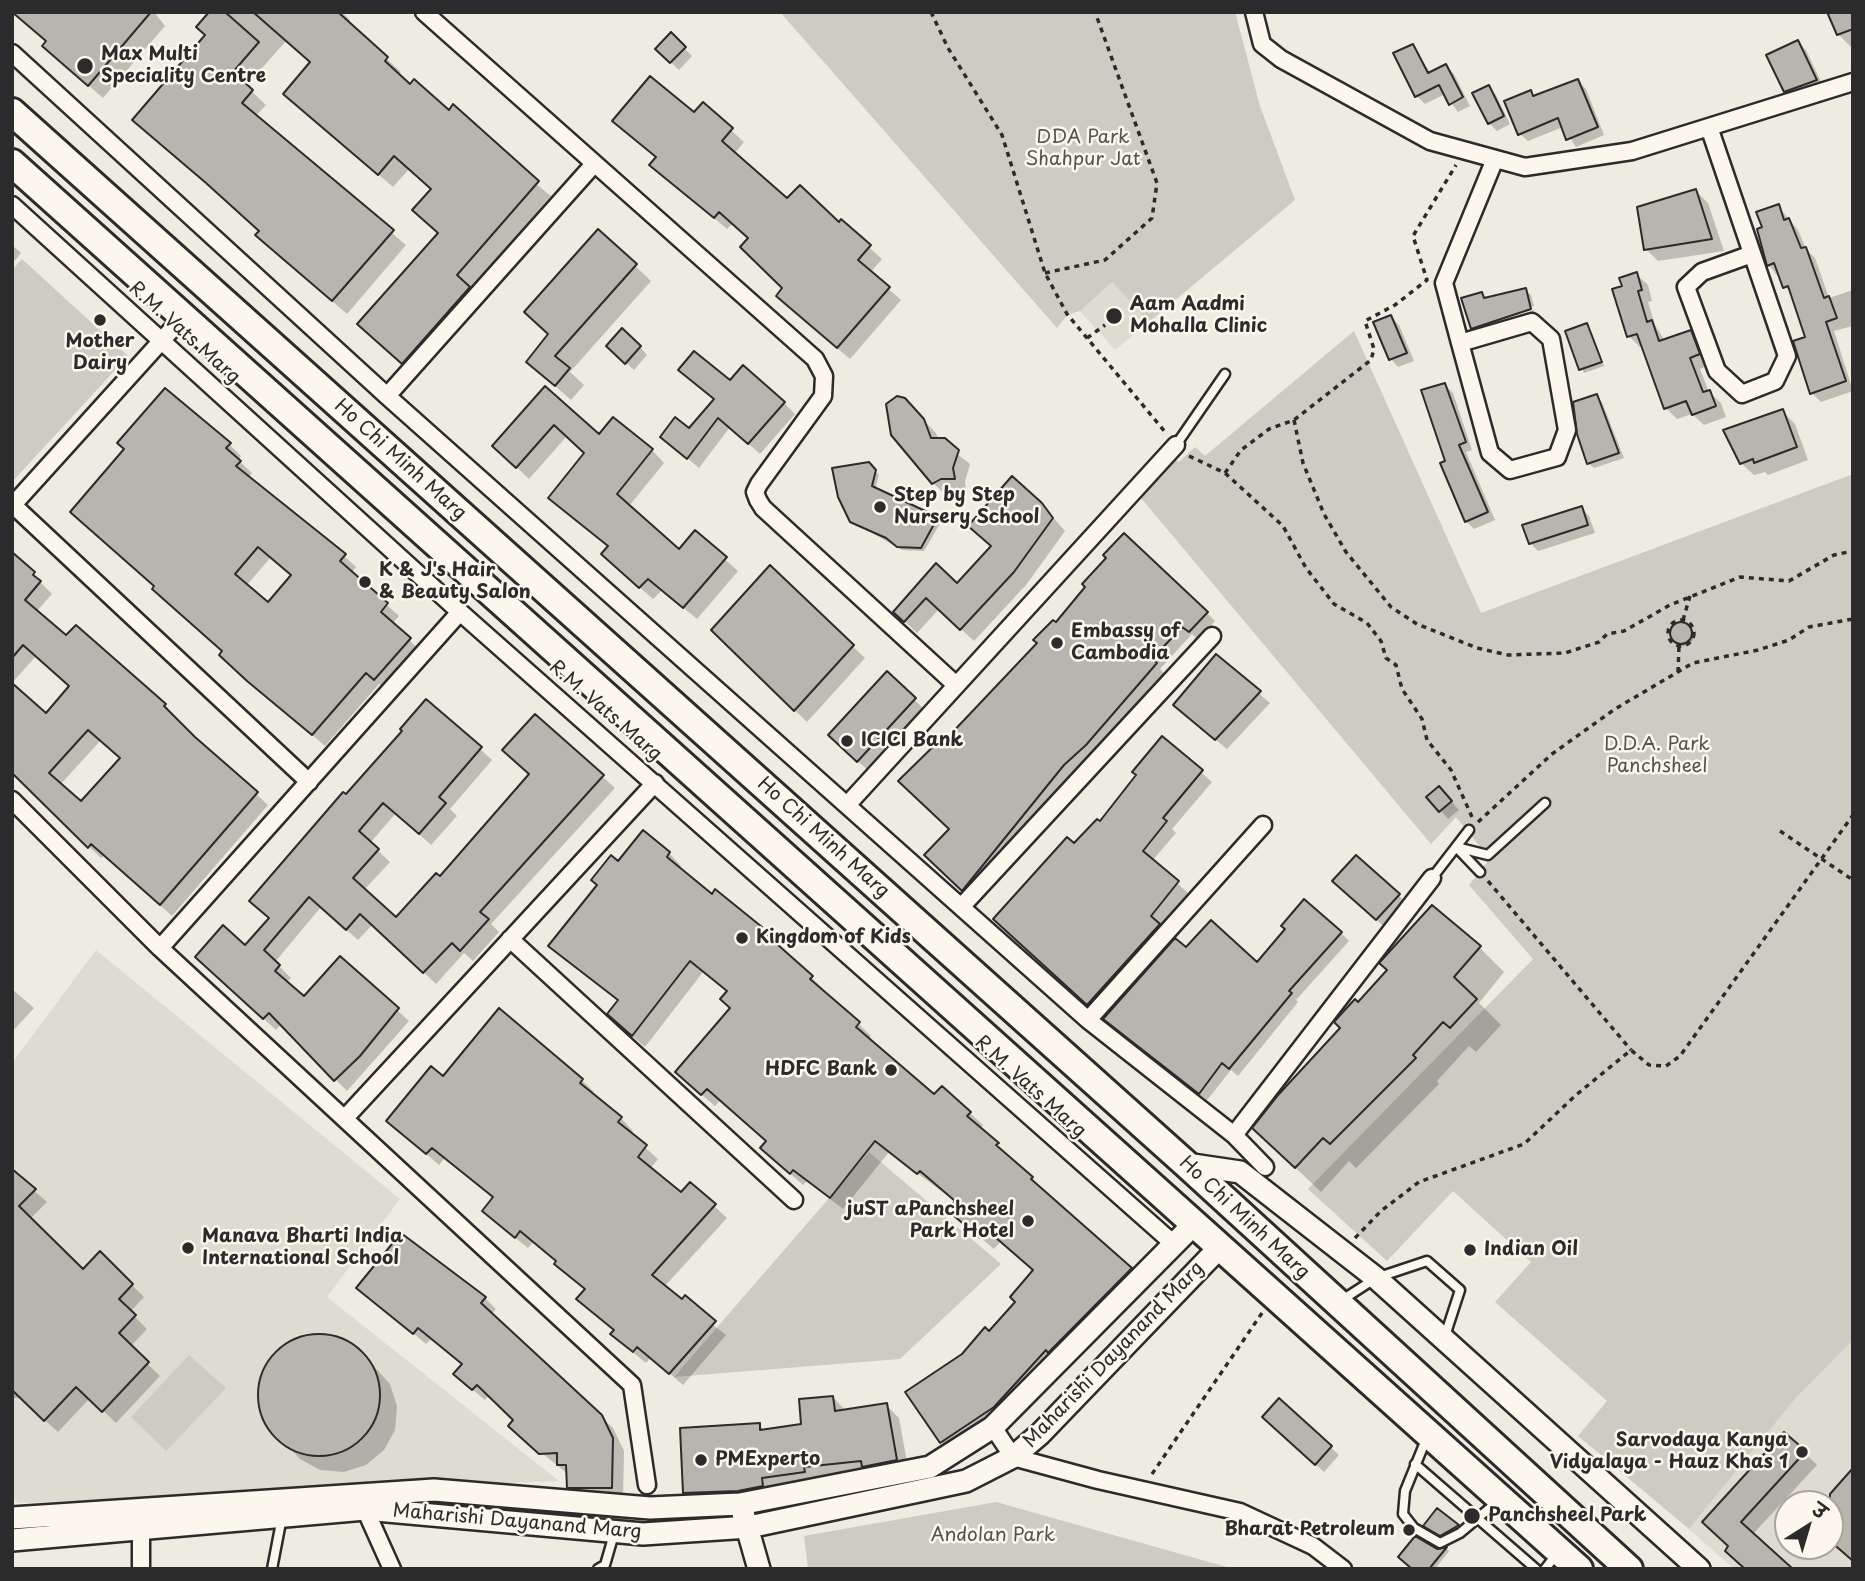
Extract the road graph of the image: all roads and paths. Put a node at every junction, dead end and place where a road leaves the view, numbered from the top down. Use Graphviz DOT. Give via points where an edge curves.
graph roads {
  1 [pos="424,12"];
  2 [pos="931,12"];
  3 [pos="1095,12"];
  4 [pos="1254,12"];
  5 [pos="12,53"];
  6 [pos="1853,82"];
  7 [pos="12,112"];
  8 [pos="1709,127"];
  9 [pos="1465,151"];
  10 [pos="1495,159"];
  11 [pos="12,163"];
  12 [pos="594,164"];
  13 [pos="12,205"];
  14 [pos="1752,254"];
  15 [pos="1045,273"];
  16 [pos="183,317"];
  17 [pos="1105,325"];
  18 [pos="1087,338"];
  19 [pos="162,341"];
  20 [pos="1460,343"];
  21 [pos="1225,374"];
  22 [pos="387,396"];
  23 [pos="1294,420"];
  24 [pos="1176,445"];
  25 [pos="1193,460"];
  26 [pos="1225,473"];
  27 [pos="13,505"];
  28 [pos="1853,551"];
  29 [pos="1690,596"];
  30 [pos="460,612"];
  31 [pos="1853,619"];
  32 [pos="1683,620"];
  33 [pos="1212,636"];
  34 [pos="1679,646"];
  35 [pos="1678,672"];
  36 [pos="956,685"];
  37 [pos="309,782"];
  38 [pos="654,783"];
  39 [pos="12,800"];
  40 [pos="1545,803"];
  41 [pos="849,804"];
  42 [pos="1853,815"];
  43 [pos="1263,825"];
  44 [pos="1469,830"];
  45 [pos="1780,831"];
  46 [pos="1456,847"];
  47 [pos="1823,860"];
  48 [pos="1480,872"];
  49 [pos="1432,878"];
  50 [pos="1853,880"];
  51 [pos="962,906"];
  52 [pos="510,939"];
  53 [pos="160,948"];
  54 [pos="1088,1020"];
  55 [pos="1631,1050"];
  56 [pos="345,1118"];
  57 [pos="1234,1136"];
  58 [pos="1186,1164"];
  59 [pos="1265,1167"];
  60 [pos="794,1200"];
  61 [pos="1194,1224"];
  62 [pos="1351,1242"];
  63 [pos="1175,1245"];
  64 [pos="1219,1248"];
  65 [pos="1142,1278"];
  66 [pos="1376,1278"];
  67 [pos="1274,1297"];
  68 [pos="1165,1302"];
  69 [pos="1337,1304"];
  70 [pos="1091,1329"];
  71 [pos="1444,1339"];
  72 [pos="1116,1355"];
  73 [pos="993,1427"];
  74 [pos="1429,1435"];
  75 [pos="1013,1457"];
  76 [pos="1415,1464"];
  77 [pos="647,1485"];
  78 [pos="434,1490"];
  79 [pos="1141,1490"];
  80 [pos="1500,1499"];
  81 [pos="740,1504"];
  82 [pos="365,1509"];
  83 [pos="433,1513"];
  84 [pos="283,1516"];
  85 [pos="12,1518"];
  86 [pos="1477,1518"];
  87 [pos="748,1527"];
  88 [pos="141,1528"];
  89 [pos="615,1531"];
  90 [pos="12,1541"];
  91 [pos="1561,1563"];
  92 [pos="141,1569"];
  93 [pos="272,1569"];
  94 [pos="392,1569"];
  95 [pos="598,1569"];
  96 [pos="758,1569"];
  97 [pos="1343,1569"];
  98 [pos="1536,1569"];
  99 [pos="1629,1569"];
  100 [pos="1699,1569"];
  1 -- 12 [label="street"];
  2 -- 15 [label="path" via="1002,135"];
  3 -- 15 [label="path" via="1157,183 1152,218 1105,260"];
  4 -- 9 [label="street" via="1262,44 1281,59 1430,141"];
  5 -- 22 [label="street"];
  6 -- 8 [label="street"];
  7 -- 58 [label="main road, Ho Chi Minh Marg"];
  8 -- 10 [label="street" via="1632,151 1552,163 1525,167"];
  8 -- 14 [label="street"];
  9 -- 10 [label="street"];
  9 -- 23 [label="path" via="1413,236 1427,279 1395,305 1365,321 1374,349 1371,360"];
  10 -- 20 [label="street" via="1444,283"];
  11 -- 16 [label="main road, Ho Chi Minh Marg"];
  12 -- 22 [label="street"];
  12 -- 36 [label="street" via="815,359 824,376 823,396 759,484 758,500"];
  13 -- 19 [label="street, R.M. Vats Marg"];
  14 -- 14 [label="street" via="1787,356 1775,381 1742,394 1717,371 1686,287 1702,272"];
  15 -- 18 [label="path"];
  16 -- 19 [label="street"];
  16 -- 61 [label="main road, Ho Chi Minh Marg"];
  17 -- 18 [label="path"];
  18 -- 24 [label="path"];
  19 -- 27 [label="street"];
  19 -- 30 [label="street, R.M. Vats Marg"];
  20 -- 20 [label="street" via="1490,453 1510,470 1557,457 1567,430 1551,339 1532,322"];
  21 -- 24 [label="lane"];
  22 -- 41 [label="street"];
  23 -- 26 [label="path" via="1269,429 1241,450"];
  23 -- 29 [label="path" via="1303,463 1346,552 1391,607 1417,624 1477,648 1508,654 1565,653 1624,631"];
  24 -- 36 [label="street"];
  25 -- 26 [label="path"];
  26 -- 35 [label="path" via="1283,526 1334,604 1367,623 1381,641 1402,689 1422,719 1427,740 1451,770 1474,825 1552,754"];
  27 -- 37 [label="street"];
  28 -- 29 [label="path" via="1834,555 1789,581 1740,577"];
  29 -- 32 [label="path"];
  30 -- 37 [label="street"];
  30 -- 38 [label="street, R.M. Vats Marg"];
  31 -- 35 [label="path" via="1809,628 1758,650 1693,663"];
  32 -- 34 [label="path" via="1675,621 1668,630 1671,642"];
  32 -- 34 [label="path" via="1691,624 1695,635 1688,645"];
  33 -- 51 [label="street"];
  34 -- 35 [label="path"];
  36 -- 41 [label="street"];
  37 -- 53 [label="street"];
  38 -- 52 [label="street"];
  38 -- 63 [label="street, R.M. Vats Marg"];
  39 -- 53 [label="street"];
  40 -- 46 [label="lane" via="1488,855"];
  41 -- 51 [label="street"];
  42 -- 47 [label="path"];
  43 -- 54 [label="street"];
  44 -- 46 [label="lane"];
  45 -- 47 [label="path"];
  46 -- 48 [label="lane"];
  46 -- 49 [label="lane"];
  47 -- 50 [label="path"];
  47 -- 55 [label="path" via="1680,1056 1666,1066 1649,1065"];
  48 -- 55 [label="path"];
  49 -- 57 [label="street"];
  51 -- 54 [label="street"];
  52 -- 56 [label="street"];
  52 -- 60 [label="street"];
  53 -- 56 [label="street"];
  54 -- 57 [label="street"];
  55 -- 62 [label="path" via="1524,1144 1419,1182"];
  56 -- 77 [label="street" via="632,1385"];
  57 -- 59 [label="street"];
  58 -- 66 [label="street" via="1240,1172"];
  58 -- 69 [label="main road, Ho Chi Minh Marg"];
  61 -- 63 [label="street, Maharishi Dayanand Marg"];
  61 -- 64 [label="main road, Ho Chi Minh Marg"];
  63 -- 65 [label="street, Maharishi Dayanand Marg"];
  64 -- 67 [label="main road, Ho Chi Minh Marg"];
  64 -- 68 [label="street, Maharishi Dayanand Marg"];
  65 -- 68 [label="street"];
  65 -- 70 [label="street, Maharishi Dayanand Marg"];
  66 -- 69 [label="lane"];
  66 -- 71 [label="street"];
  66 -- 71 [label="lane" via="1427,1261 1460,1290"];
  67 -- 74 [label="main road, Ho Chi Minh Marg"];
  67 -- 79 [label="path"];
  68 -- 72 [label="street, Maharishi Dayanand Marg"];
  69 -- 99 [label="main road, Ho Chi Minh Marg"];
  70 -- 72 [label="street"];
  70 -- 73 [label="street, Maharishi Dayanand Marg"];
  71 -- 100 [label="street"];
  72 -- 75 [label="street, Maharishi Dayanand Marg"];
  73 -- 75 [label="street"];
  73 -- 81 [label="street, Maharishi Dayanand Marg" via="930,1467"];
  74 -- 76 [label="lane"];
  74 -- 80 [label="main road, Ho Chi Minh Marg"];
  75 -- 79 [label="street"];
  75 -- 87 [label="street, Maharishi Dayanand Marg" via="966,1481"];
  76 -- 86 [label="lane"];
  76 -- 86 [label="lane" via="1403,1514 1414,1528 1440,1543"];
  78 -- 81 [label="street, Maharishi Dayanand Marg" via="650,1508"];
  78 -- 83 [label="street"];
  78 -- 85 [label="street, Maharishi Dayanand Marg"];
  79 -- 97 [label="street" via="1240,1512 1313,1546"];
  80 -- 86 [label="lane"];
  80 -- 91 [label="main road, Ho Chi Minh Marg"];
  81 -- 87 [label="street"];
  82 -- 83 [label="street, Maharishi Dayanand Marg"];
  82 -- 84 [label="street, Maharishi Dayanand Marg"];
  82 -- 94 [label="street"];
  83 -- 89 [label="street, Maharishi Dayanand Marg"];
  84 -- 88 [label="street, Maharishi Dayanand Marg"];
  84 -- 93 [label="lane"];
  86 -- 98 [label="lane"];
  87 -- 89 [label="street, Maharishi Dayanand Marg" via="643,1534"];
  87 -- 96 [label="street"];
  88 -- 90 [label="street, Maharishi Dayanand Marg"];
  88 -- 92 [label="street"];
  89 -- 95 [label="lane" via="605,1565"];
}
